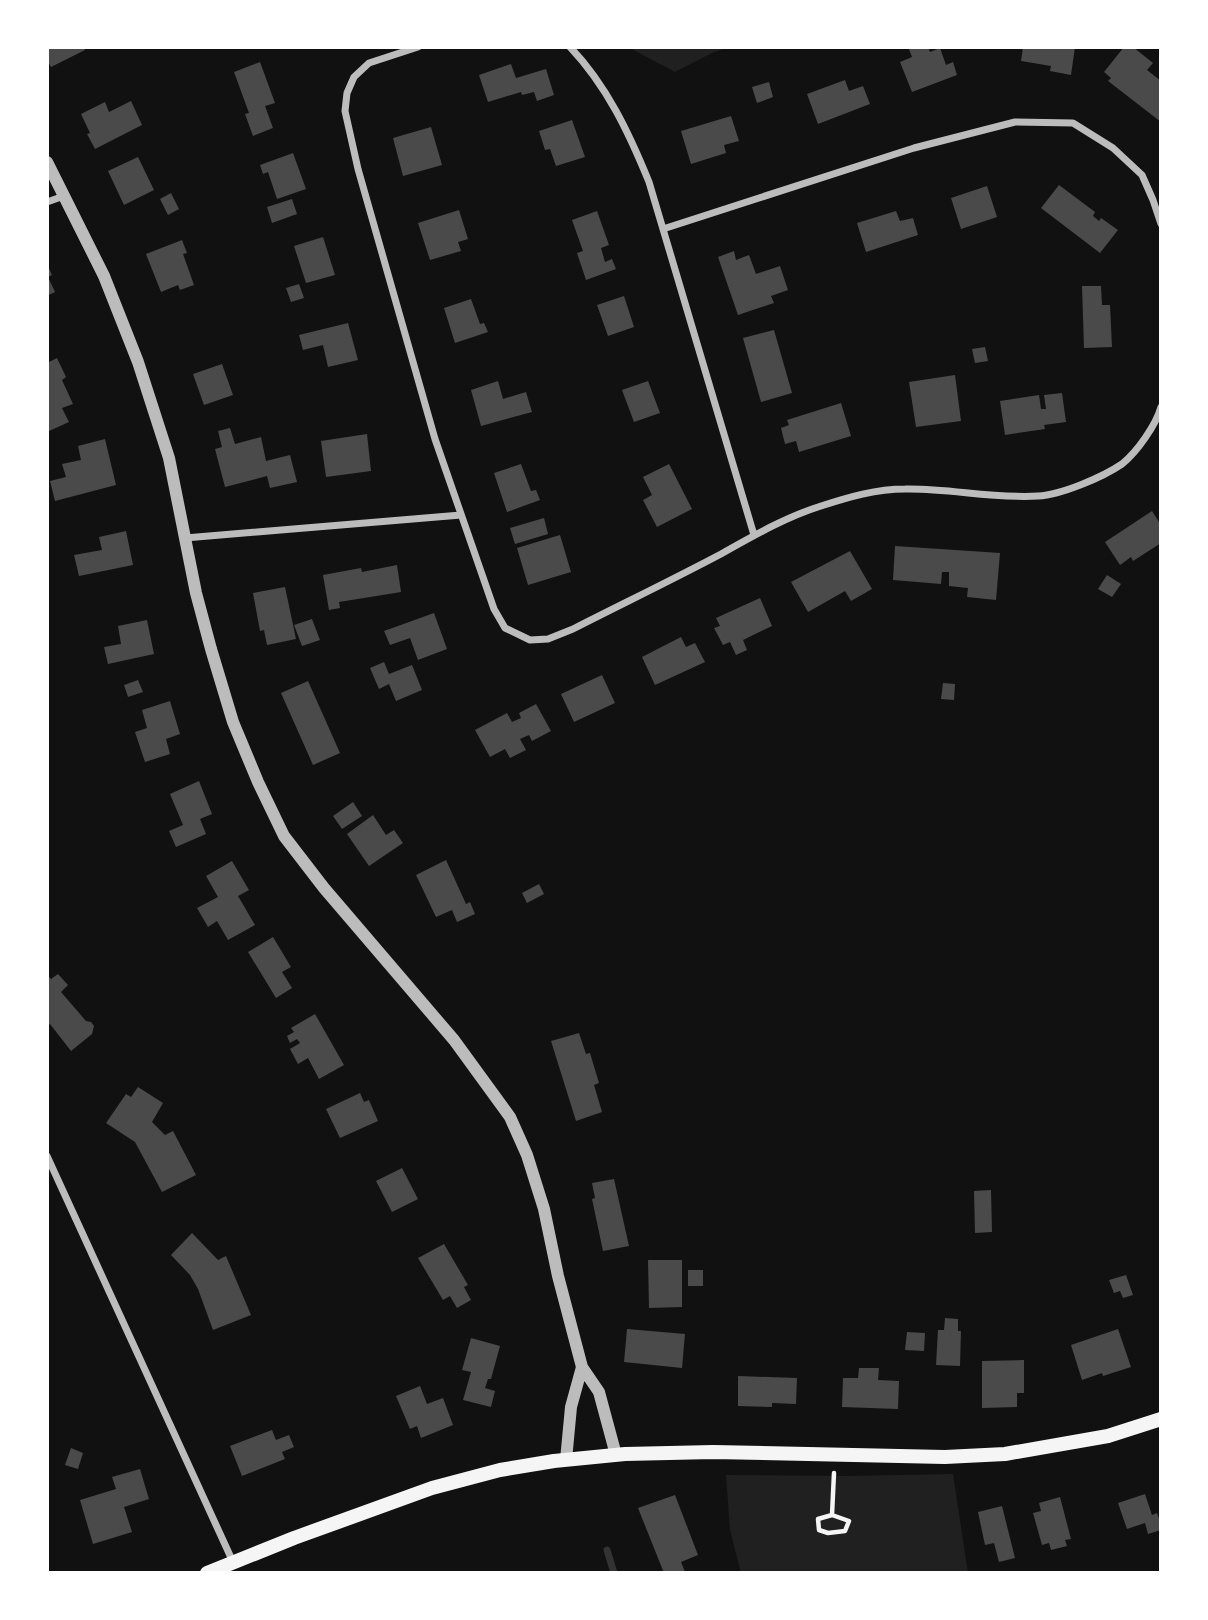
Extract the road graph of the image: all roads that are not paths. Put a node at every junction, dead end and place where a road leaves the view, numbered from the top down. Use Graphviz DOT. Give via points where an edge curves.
graph roads {
  1 [pos="418,47"];
  2 [pos="570,47"];
  3 [pos="47,162"];
  4 [pos="64,196"];
  5 [pos="47,202"];
  6 [pos="1161,224"];
  7 [pos="663,229"];
  8 [pos="1161,407"];
  9 [pos="461,515"];
  10 [pos="754,535"];
  11 [pos="185,538"];
  12 [pos="47,1156"];
  13 [pos="582,1367"];
  14 [pos="1161,1419"];
  15 [pos="616,1455"];
  16 [pos="566,1460"];
  17 [pos="233,1562"];
  18 [pos="207,1573"];
  1 -- 9 [label="street" via="369,62 346,93 345,111 431,426"];
  2 -- 7 [label="street" via="616,108 632,139"];
  3 -- 4 [label="street"];
  4 -- 5 [label="street"];
  4 -- 11 [label="street" via="104,276 138,362 169,458"];
  6 -- 7 [label="street" via="1142,175 1113,148 1073,123 1015,122 914,148"];
  7 -- 10 [label="street"];
  8 -- 10 [label="street" via="1141,444 1122,463 1060,492 1018,497 904,489 860,494"];
  9 -- 10 [label="street" via="494,609 505,628 530,640 573,629"];
  9 -- 11 [label="street"];
  11 -- 13 [label="street" via="233,722 284,836 454,1040 510,1117 544,1209"];
  12 -- 17 [label="street"];
  13 -- 15 [label="street" via="599,1392"];
  13 -- 16 [label="street" via="571,1407"];
  14 -- 15 [label="main road" via="1108,1436 1005,1454"];
  15 -- 16 [label="main road"];
  16 -- 17 [label="main road" via="500,1470 432,1488"];
  17 -- 18 [label="main road"];
}
